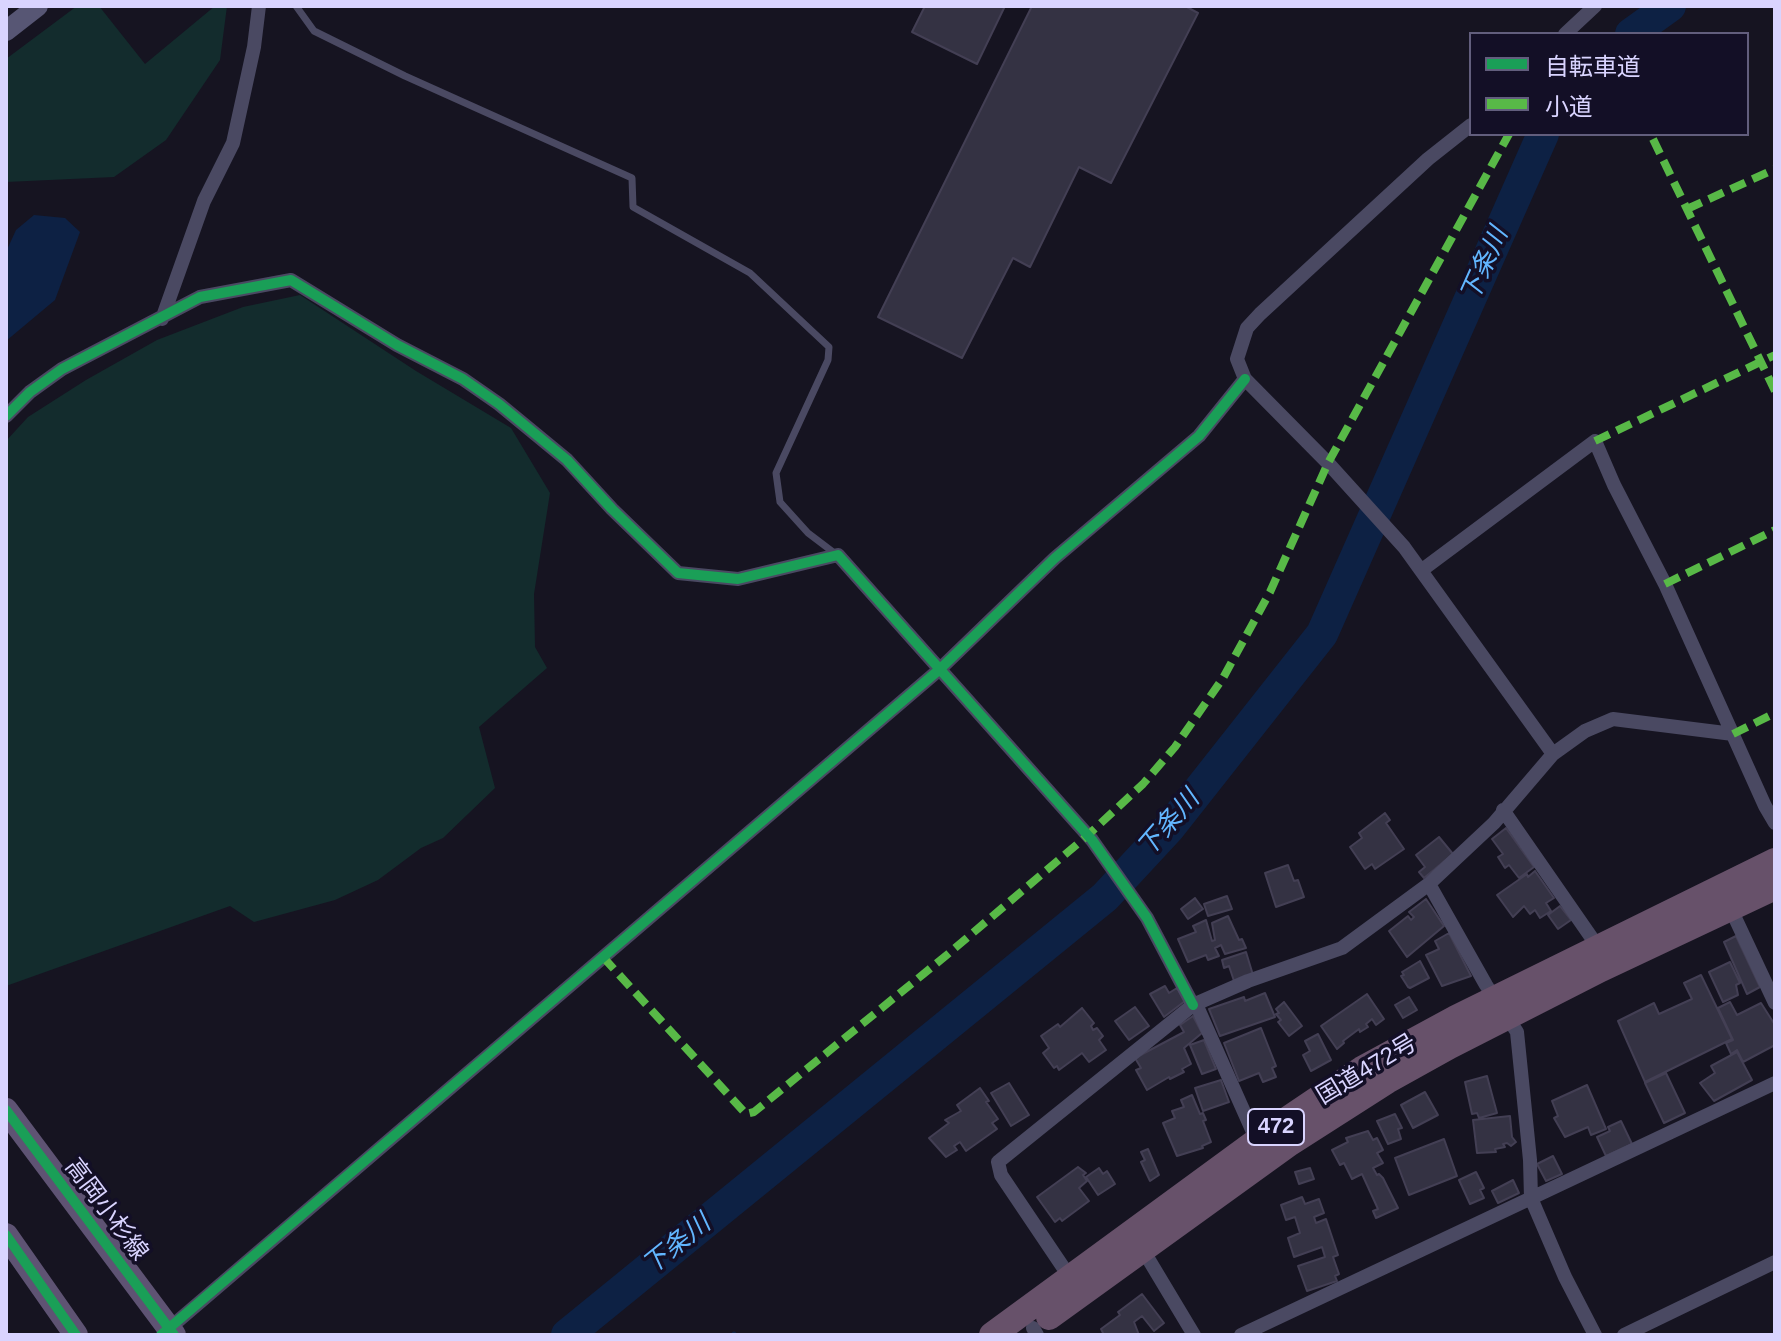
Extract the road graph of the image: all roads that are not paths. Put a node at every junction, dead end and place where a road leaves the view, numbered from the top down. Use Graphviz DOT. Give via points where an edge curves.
graph roads {
  1 [pos="38,6"];
  2 [pos="259,6"];
  3 [pos="296,6"];
  4 [pos="1595,6"];
  5 [pos="6,31"];
  6 [pos="1567,32"];
  7 [pos="1469,127"];
  8 [pos="162,319"];
  9 [pos="1245,379"];
  10 [pos="6,416"];
  11 [pos="838,555"];
  12 [pos="1422,570"];
  13 [pos="940,669"];
  14 [pos="1733,734"];
  15 [pos="1553,754"];
  16 [pos="1503,810"];
  17 [pos="1775,823"];
  18 [pos="1775,861"];
  19 [pos="1429,884"];
  20 [pos="1775,887"];
  21 [pos="1726,897"];
  22 [pos="1598,947"];
  23 [pos="1775,1003"];
  24 [pos="1195,1004"];
  25 [pos="1503,1008"];
  26 [pos="1775,1083"];
  27 [pos="6,1110"];
  28 [pos="1257,1141"];
  29 [pos="1531,1198"];
  30 [pos="6,1235"];
  31 [pos="1143,1250"];
  32 [pos="1775,1262"];
  33 [pos="1071,1279"];
  34 [pos="168,1333"];
  35 [pos="1031,1333"];
  36 [pos="76,1335"];
  37 [pos="992,1335"];
  38 [pos="1194,1335"];
  39 [pos="1241,1335"];
  40 [pos="1595,1335"];
  41 [pos="1624,1335"];
  1 -- 5 [label="street"];
  2 -- 8 [label="street" via="233,143 204,201"];
  3 -- 11 [label="lane" via="314,31 632,178 633,207 750,273 829,347 828,360 776,473 780,502"];
  4 -- 6 [label="street"];
  7 -- 9 [label="street" via="1247,328 1237,359"];
  8 -- 10 [label="street" via="62,369"];
  8 -- 11 [label="street" via="200,297 291,280 499,404 567,460 678,573 738,579"];
  9 -- 12 [label="street"];
  9 -- 13 [label="street" via="1199,436 1055,558"];
  11 -- 13 [label="street"];
  12 -- 14 [label="street" via="1595,441"];
  12 -- 15 [label="street"];
  13 -- 24 [label="street" via="1092,840 1147,918"];
  13 -- 34 [label="street"];
  14 -- 15 [label="street" via="1613,719"];
  14 -- 17 [label="street"];
  15 -- 16 [label="street"];
  16 -- 19 [label="street"];
  16 -- 22 [label="street"];
  18 -- 21 [label="highway, 国道472号 / 472"];
  19 -- 24 [label="street" via="1342,948"];
  19 -- 25 [label="street"];
  20 -- 21 [label="highway, 国道472号 / 472"];
  21 -- 22 [label="highway, 国道472号 / 472"];
  21 -- 23 [label="street"];
  21 -- 25 [label="highway, 国道472号 / 472"];
  22 -- 25 [label="highway, 国道472号 / 472"];
  24 -- 28 [label="street"];
  24 -- 33 [label="street" via="998,1162 1001,1175"];
  25 -- 28 [label="highway, 国道472号 / 472" via="1456,1018 1362,1069"];
  25 -- 29 [label="street" via="1517,1032"];
  25 -- 31 [label="highway, 国道472号 / 472" via="1290,1143"];
  26 -- 29 [label="street"];
  27 -- 34 [label="main road, 高岡小杉線"];
  28 -- 33 [label="highway, 国道472号 / 472"];
  29 -- 39 [label="street"];
  29 -- 40 [label="street"];
  30 -- 36 [label="main road"];
  31 -- 35 [label="highway, 国道472号 / 472"];
  31 -- 38 [label="street"];
  32 -- 41 [label="street"];
  33 -- 37 [label="highway, 国道472号 / 472"];
}
